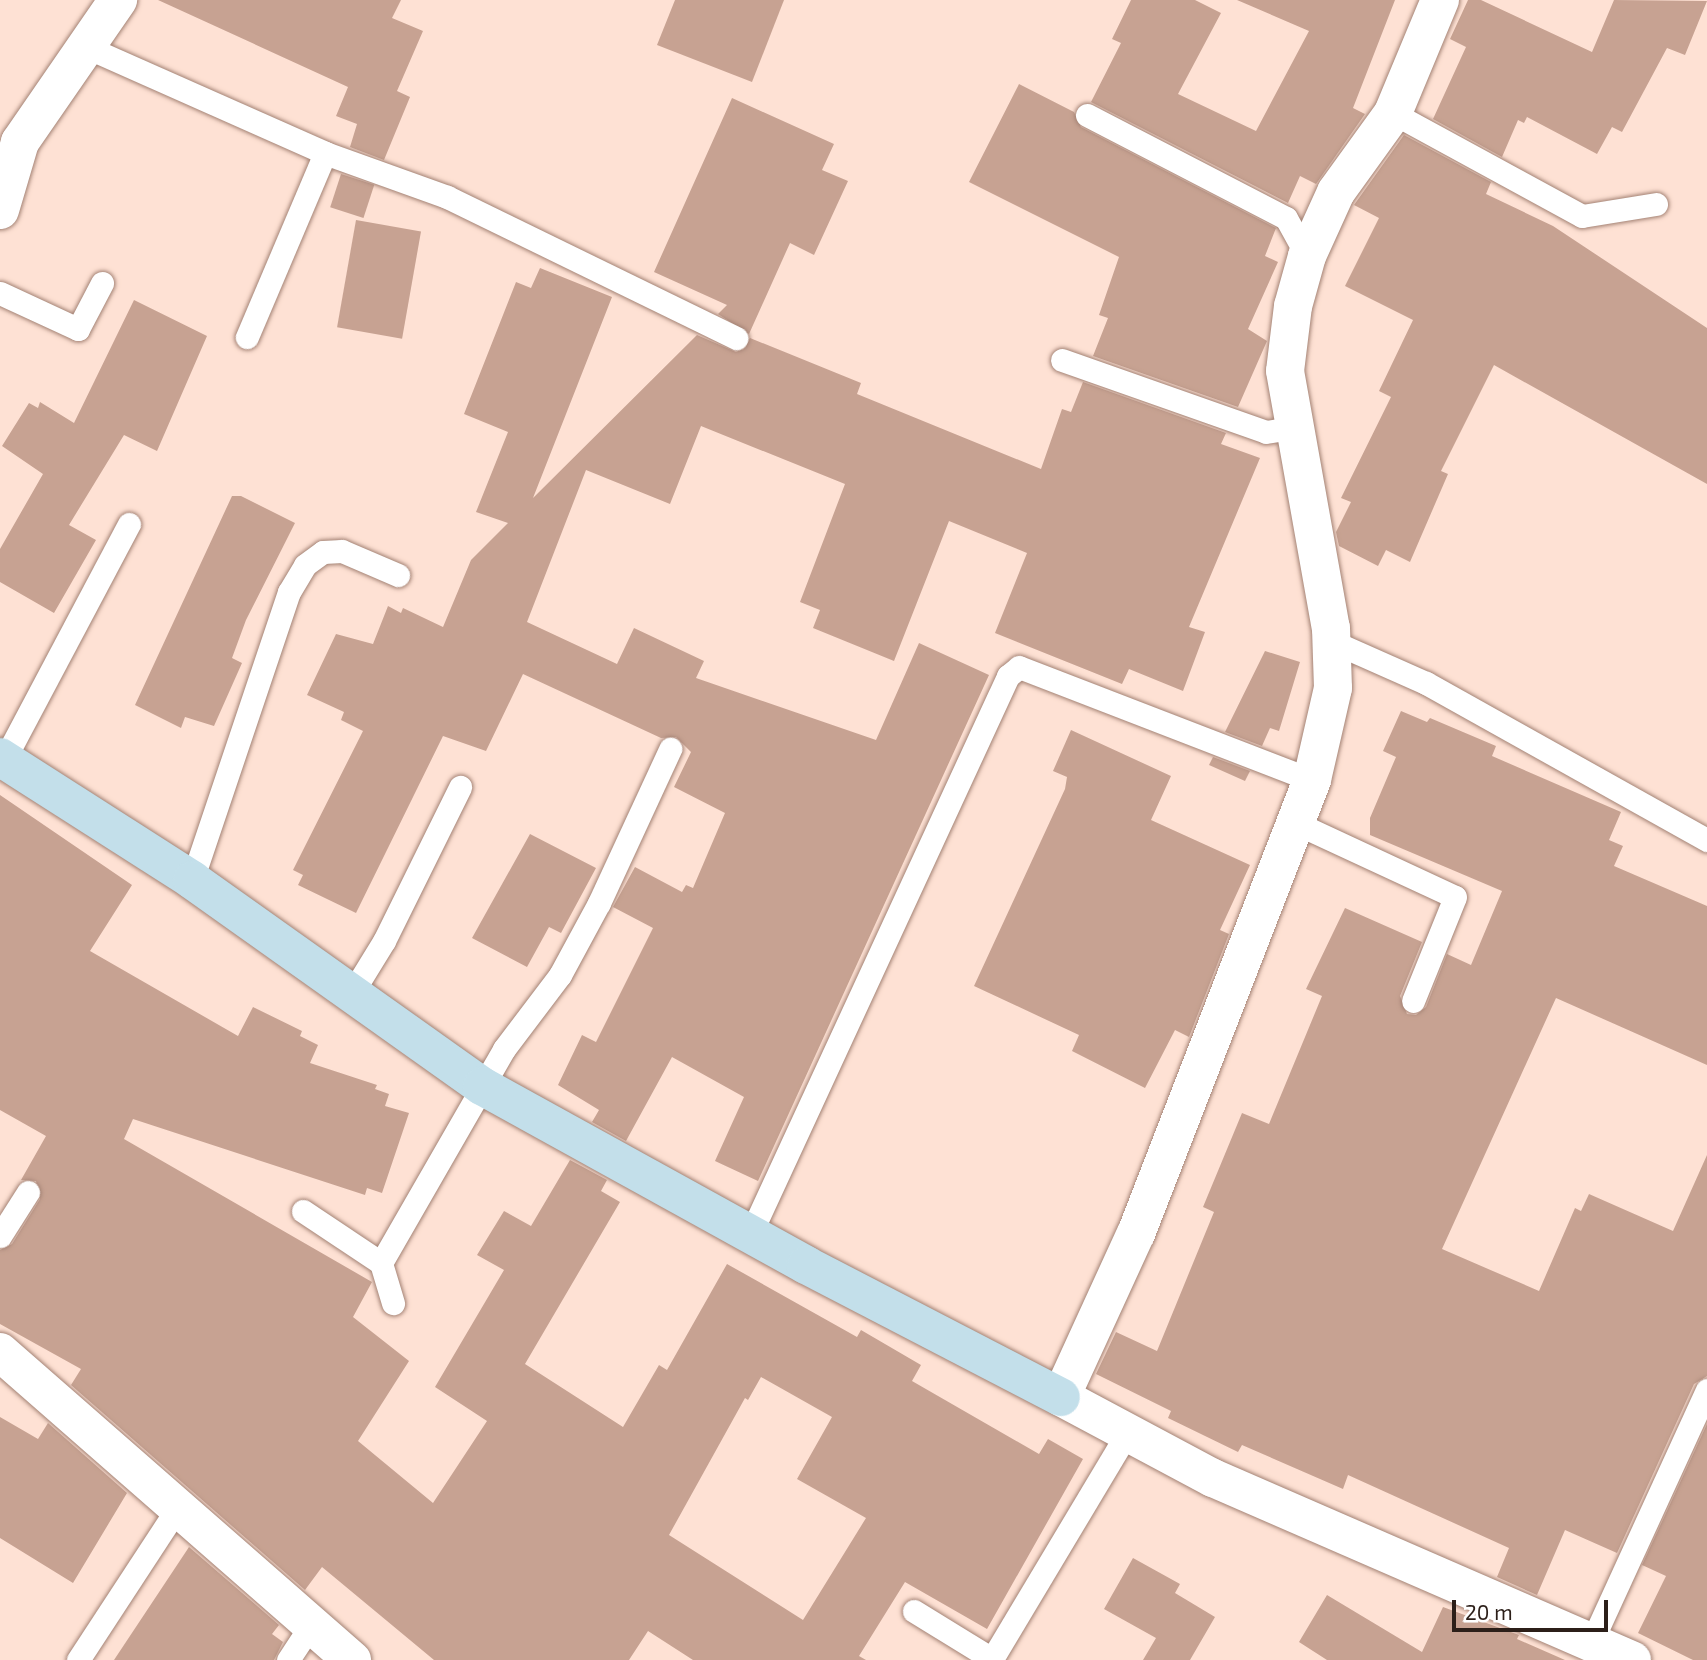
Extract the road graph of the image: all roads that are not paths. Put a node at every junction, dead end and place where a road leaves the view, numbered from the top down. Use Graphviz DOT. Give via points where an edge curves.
graph roads {
  1 [pos="118,0"];
  2 [pos="1440,0"];
  3 [pos="84,46"];
  4 [pos="1393,113"];
  5 [pos="1087,115"];
  6 [pos="325,153"];
  7 [pos="1656,204"];
  8 [pos="0,211"];
  9 [pos="1307,256"];
  10 [pos="102,283"];
  11 [pos="0,293"];
  12 [pos="247,337"];
  13 [pos="736,338"];
  14 [pos="1062,360"];
  15 [pos="1292,428"];
  16 [pos="129,524"];
  17 [pos="398,575"];
  18 [pos="1331,641"];
  19 [pos="670,749"];
  20 [pos="2,758"];
  21 [pos="1312,780"];
  22 [pos="460,787"];
  23 [pos="1298,824"];
  24 [pos="1707,840"];
  25 [pos="191,880"];
  26 [pos="352,993"];
  27 [pos="1413,1001"];
  28 [pos="482,1086"];
  29 [pos="28,1192"];
  30 [pos="303,1211"];
  31 [pos="750,1235"];
  32 [pos="0,1236"];
  33 [pos="381,1263"];
  34 [pos="393,1303"];
  35 [pos="0,1352"];
  36 [pos="1707,1390"];
  37 [pos="1061,1397"];
  38 [pos="1126,1435"];
  39 [pos="178,1507"];
  40 [pos="914,1611"];
  41 [pos="312,1625"];
  42 [pos="1592,1641"];
  43 [pos="991,1659"];
  44 [pos="78,1660"];
  45 [pos="288,1660"];
  46 [pos="352,1660"];
  47 [pos="1632,1660"];
  1 -- 3 [label="street"];
  2 -- 4 [label="street"];
  3 -- 6 [label="lane"];
  3 -- 8 [label="street" via="20,142"];
  4 -- 7 [label="lane" via="1582,216"];
  4 -- 9 [label="street" via="1336,192"];
  5 -- 9 [label="lane" via="1286,218"];
  6 -- 12 [label="lane"];
  6 -- 13 [label="lane" via="447,197"];
  9 -- 15 [label="street" via="1293,306 1285,371"];
  10 -- 11 [label="lane" via="78,329"];
  14 -- 15 [label="lane" via="1266,432"];
  15 -- 18 [label="street"];
  16 -- 20 [label="lane"];
  17 -- 25 [label="lane" via="342,551 323,552 305,565 289,592"];
  18 -- 21 [label="street" via="1333,688"];
  18 -- 24 [label="lane" via="1426,683"];
  19 -- 28 [label="lane" via="599,903 560,975"];
  20 -- 25 [label="street"];
  21 -- 23 [label="street"];
  21 -- 31 [label="lane" via="1019,667 1008,676"];
  22 -- 26 [label="lane" via="384,942"];
  23 -- 27 [label="lane" via="1455,897"];
  23 -- 37 [label="street" via="1136,1233"];
  25 -- 26 [label="street"];
  26 -- 28 [label="street"];
  28 -- 31 [label="street"];
  28 -- 33 [label="lane"];
  29 -- 32 [label="lane"];
  30 -- 33 [label="lane"];
  31 -- 37 [label="street"];
  33 -- 34 [label="lane"];
  35 -- 39 [label="street"];
  36 -- 42 [label="lane"];
  37 -- 38 [label="street"];
  38 -- 42 [label="street" via="1213,1478"];
  38 -- 43 [label="lane"];
  39 -- 41 [label="street"];
  39 -- 44 [label="lane"];
  40 -- 43 [label="lane"];
  41 -- 45 [label="lane"];
  41 -- 46 [label="street"];
  42 -- 47 [label="street"];
}
